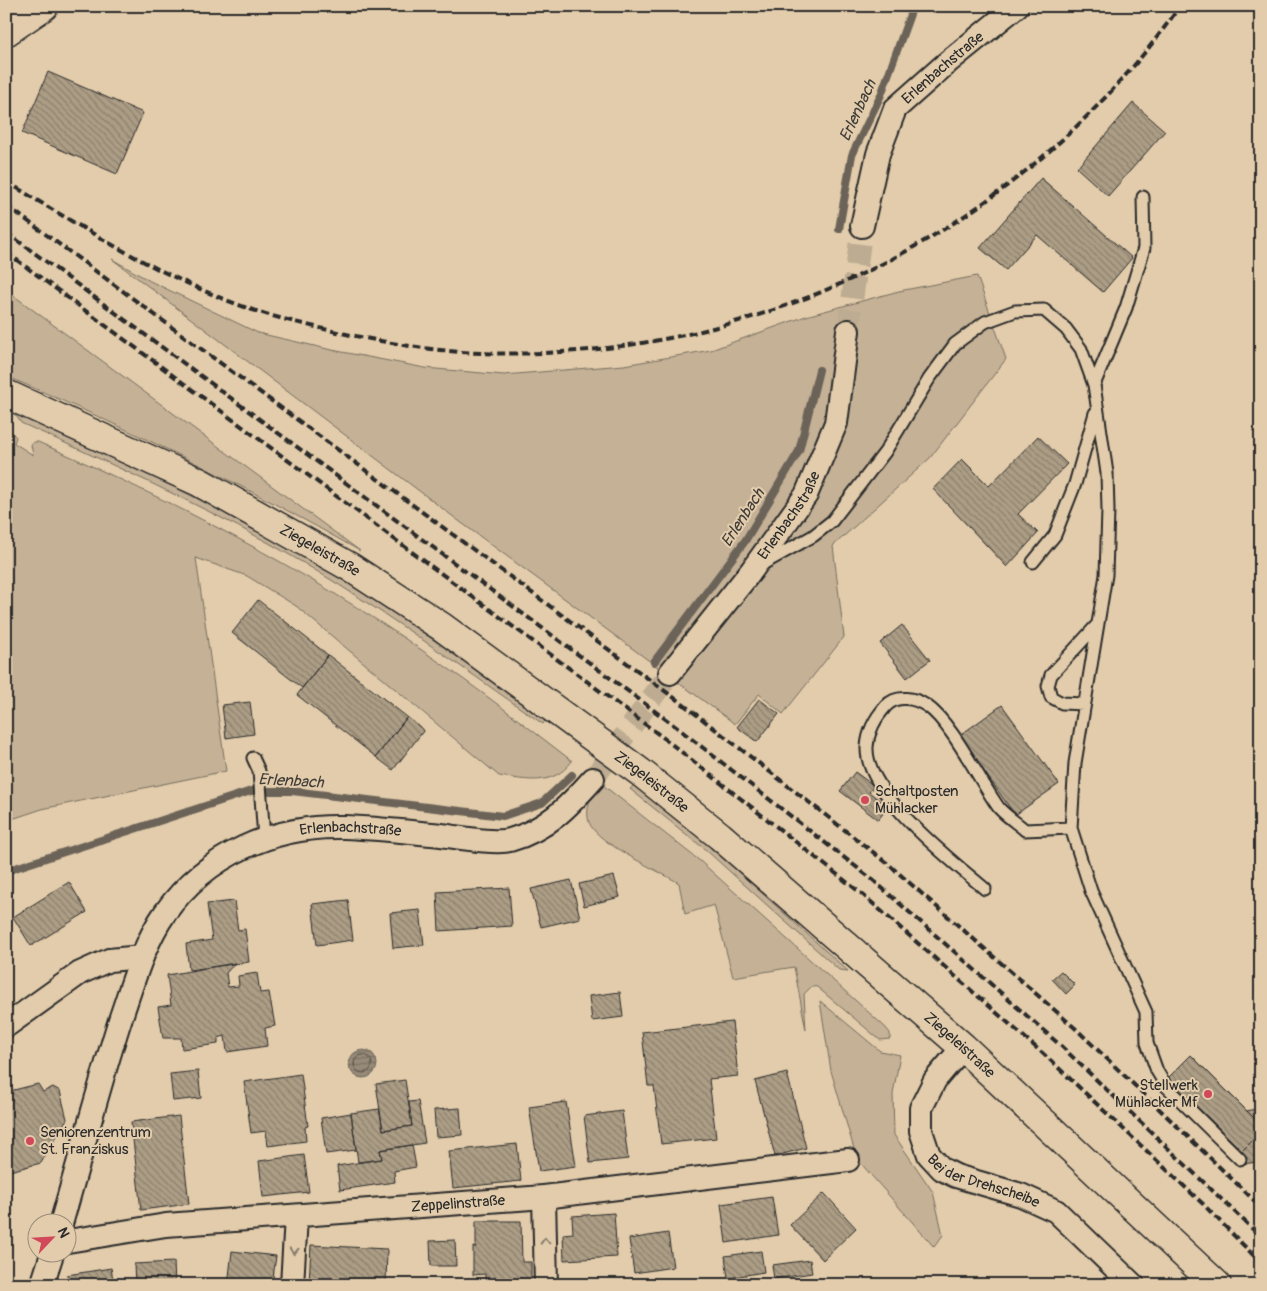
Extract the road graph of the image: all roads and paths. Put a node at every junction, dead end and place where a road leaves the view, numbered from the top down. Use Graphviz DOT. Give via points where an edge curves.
graph roads {
  1 [pos="44,6"];
  2 [pos="1017,6"];
  3 [pos="6,32"];
  4 [pos="1143,197"];
  5 [pos="862,226"];
  6 [pos="848,331"];
  7 [pos="1094,385"];
  8 [pos="6,394"];
  9 [pos="1096,409"];
  10 [pos="1034,562"];
  11 [pos="752,570"];
  12 [pos="1096,626"];
  13 [pos="670,673"];
  14 [pos="1084,704"];
  15 [pos="252,758"];
  16 [pos="593,779"];
  17 [pos="1071,828"];
  18 [pos="264,838"];
  19 [pos="984,889"];
  20 [pos="142,957"];
  21 [pos="6,1026"];
  22 [pos="963,1047"];
  23 [pos="1240,1159"];
  24 [pos="848,1160"];
  25 [pos="544,1197"];
  26 [pos="64,1214"];
  27 [pos="296,1216"];
  28 [pos="78,1239"];
  29 [pos="49,1264"];
  30 [pos="42,1285"];
  31 [pos="292,1285"];
  32 [pos="546,1285"];
  33 [pos="1133,1285"];
  34 [pos="1217,1285"];
  1 -- 3 [label="street"];
  2 -- 5 [label="street, Erlenbachstraße" via="895,109 878,154"];
  4 -- 7 [label="lane" via="1144,248 1126,308"];
  6 -- 11 [label="street, Erlenbachstraße" via="836,423 806,495"];
  7 -- 9 [label="lane"];
  7 -- 11 [label="lane" via="1081,349 1066,329 1044,310 1015,311 985,322 955,344 929,378 885,452 832,521 813,536"];
  8 -- 22 [label="street, Ziegeleistraße" via="199,482 350,567 442,627 640,772 720,836"];
  9 -- 10 [label="lane" via="1075,484 1055,535"];
  9 -- 12 [label="lane" via="1107,473 1108,510 1106,574"];
  11 -- 13 [label="street, Erlenbachstraße"];
  12 -- 14 [label="lane"];
  12 -- 14 [label="lane" via="1051,675 1048,686 1051,697 1062,703"];
  14 -- 17 [label="lane" via="1075,763"];
  15 -- 18 [label="lane" via="258,771"];
  16 -- 18 [label="street, Erlenbachstraße" via="562,813 538,831 507,841 344,827 301,829"];
  17 -- 19 [label="lane" via="1025,830 1000,809 951,732 929,707 913,698 898,698 887,705 873,724 867,747 872,770 890,800"];
  17 -- 23 [label="lane" via="1091,891 1146,1012 1147,1043 1157,1071 1166,1086"];
  18 -- 20 [label="street, Erlenbachstraße" via="238,849 201,872 165,913"];
  20 -- 21 [label="street" via="109,960 80,973"];
  20 -- 26 [label="street, Erlenbachstraße" via="112,1044"];
  22 -- 33 [label="street, Bei der Drehscheibe" via="935,1080 921,1108 921,1131 928,1155 942,1169 956,1176 1022,1195 1056,1211"];
  22 -- 34 [label="street, Ziegeleistraße"];
  24 -- 25 [label="street, Zeppelinstraße"];
  25 -- 27 [label="street, Zeppelinstraße"];
  32 -- 25 [label="street, one-way"];
  27 -- 28 [label="street, Zeppelinstraße" via="166,1225"];
  27 -- 31 [label="street, one-way"];
  29 -- 30 [label="street"];
}
